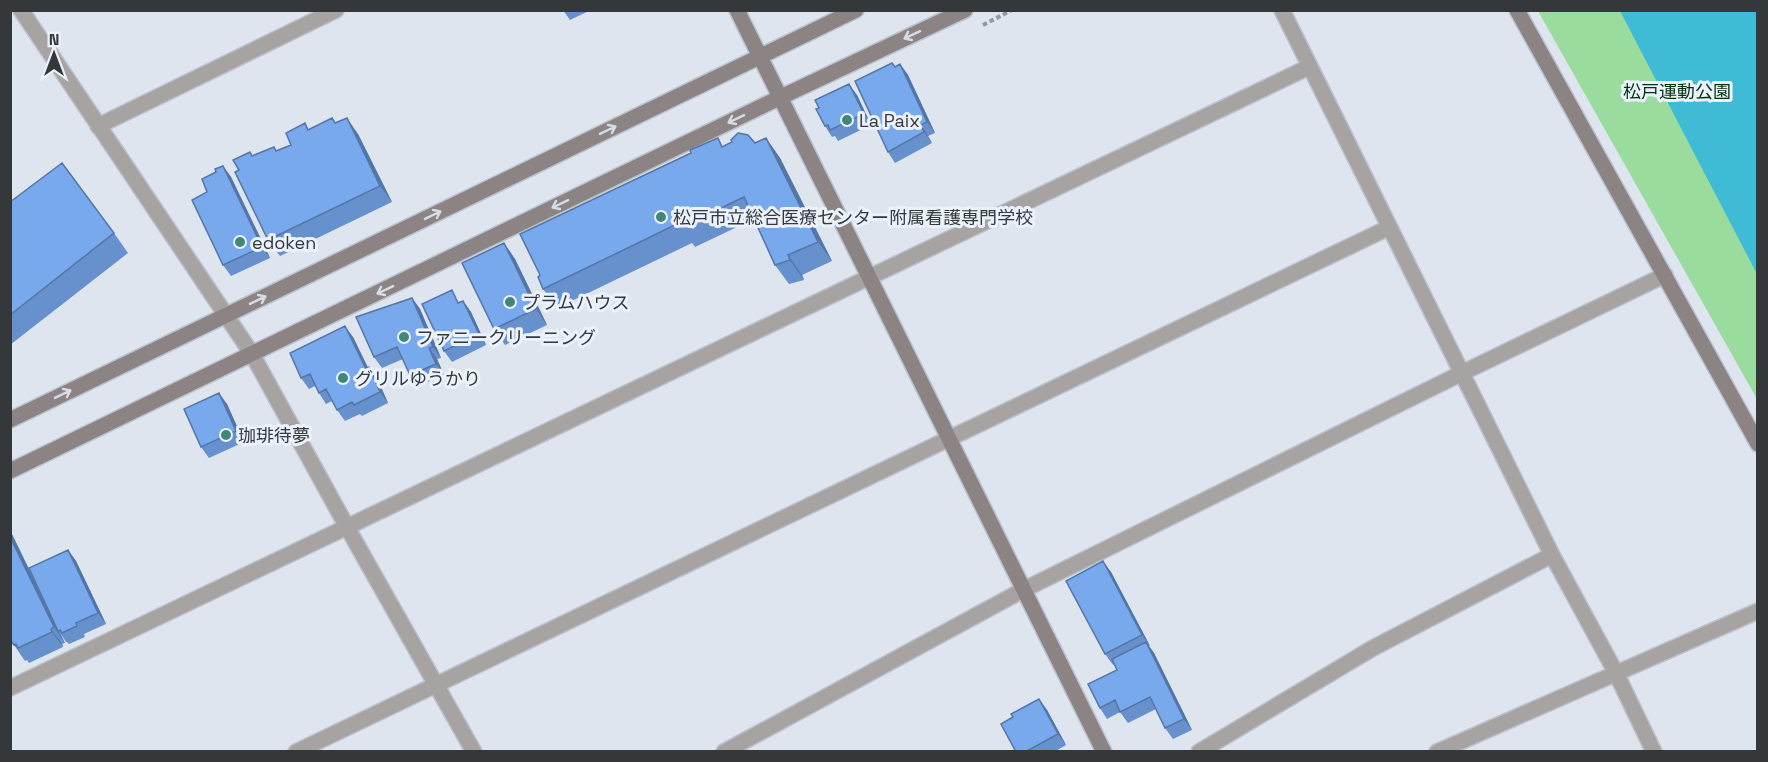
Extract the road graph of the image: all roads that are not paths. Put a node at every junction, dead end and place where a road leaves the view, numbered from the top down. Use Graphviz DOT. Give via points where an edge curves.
graph roads {
  1 [pos="21,10"];
  2 [pos="336,10"];
  3 [pos="737,10"];
  4 [pos="856,10"];
  5 [pos="965,10"];
  6 [pos="1281,10"];
  7 [pos="1517,10"];
  8 [pos="760,56"];
  9 [pos="1309,67"];
  10 [pos="781,97"];
  11 [pos="98,126"];
  12 [pos="1388,228"];
  13 [pos="1665,275"];
  14 [pos="869,279"];
  15 [pos="227,315"];
  16 [pos="252,354"];
  17 [pos="1462,373"];
  18 [pos="10,420"];
  19 [pos="951,439"];
  20 [pos="1758,444"];
  21 [pos="10,471"];
  22 [pos="347,527"];
  23 [pos="1552,555"];
  24 [pos="1023,590"];
  25 [pos="1758,611"];
  26 [pos="1616,673"];
  27 [pos="437,684"];
  28 [pos="10,688"];
  29 [pos="296,752"];
  30 [pos="474,752"];
  31 [pos="724,752"];
  32 [pos="1104,752"];
  33 [pos="1199,752"];
  34 [pos="1437,752"];
  35 [pos="1654,752"];
  1 -- 11 [label="street"];
  2 -- 11 [label="street"];
  3 -- 8 [label="street"];
  4 -- 8 [label="street"];
  5 -- 10 [label="street, one-way"];
  6 -- 9 [label="street"];
  7 -- 13 [label="street"];
  8 -- 10 [label="street"];
  15 -- 8 [label="street, one-way"];
  9 -- 12 [label="street"];
  9 -- 14 [label="street"];
  10 -- 14 [label="street"];
  10 -- 16 [label="street, one-way"];
  11 -- 15 [label="street"];
  12 -- 17 [label="street"];
  12 -- 19 [label="street"];
  13 -- 17 [label="street"];
  13 -- 20 [label="street"];
  14 -- 19 [label="street"];
  14 -- 22 [label="street"];
  15 -- 16 [label="street"];
  18 -- 15 [label="street, one-way"];
  16 -- 21 [label="street"];
  16 -- 22 [label="street"];
  17 -- 23 [label="street"];
  17 -- 24 [label="street"];
  19 -- 24 [label="street"];
  19 -- 27 [label="street"];
  22 -- 27 [label="street"];
  22 -- 28 [label="street"];
  23 -- 26 [label="street"];
  23 -- 33 [label="street" via="1372,648"];
  24 -- 31 [label="street"];
  24 -- 32 [label="street"];
  25 -- 26 [label="street"];
  26 -- 34 [label="street"];
  26 -- 35 [label="street"];
  27 -- 29 [label="street"];
  27 -- 30 [label="street"];
}
